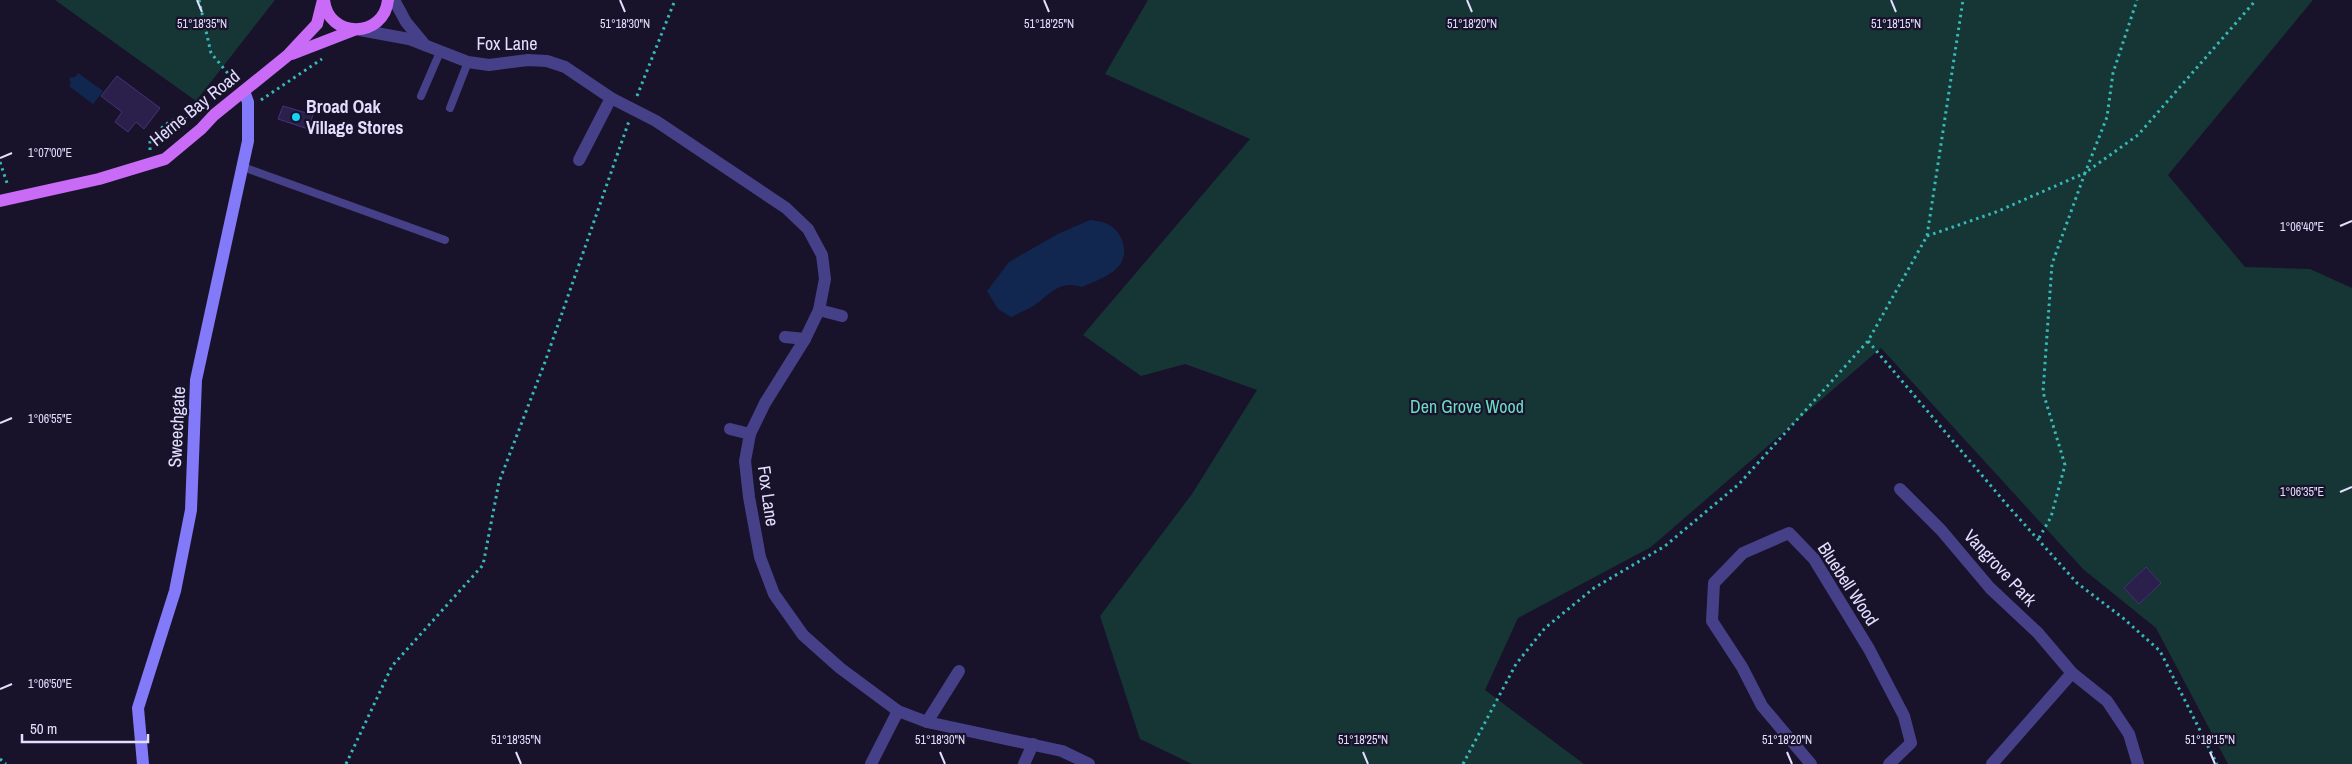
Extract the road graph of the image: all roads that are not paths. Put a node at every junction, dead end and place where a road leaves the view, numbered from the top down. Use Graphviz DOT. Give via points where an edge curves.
graph roads {
  1 [pos="323,0"];
  2 [pos="388,0"];
  3 [pos="394,0"];
  4 [pos="357,30"];
  5 [pos="425,45"];
  6 [pos="440,52"];
  7 [pos="287,56"];
  8 [pos="468,62"];
  9 [pos="244,91"];
  10 [pos="422,96"];
  11 [pos="611,98"];
  12 [pos="450,108"];
  13 [pos="579,160"];
  14 [pos="243,167"];
  15 [pos="6,200"];
  16 [pos="446,240"];
  17 [pos="819,310"];
  18 [pos="842,316"];
  19 [pos="784,337"];
  20 [pos="805,339"];
  21 [pos="730,429"];
  22 [pos="750,434"];
  23 [pos="1900,489"];
  24 [pos="959,671"];
  25 [pos="2072,673"];
  26 [pos="898,710"];
  27 [pos="927,722"];
  28 [pos="1033,744"];
  29 [pos="143,764"];
  30 [pos="871,764"];
  31 [pos="1024,764"];
  32 [pos="1089,764"];
  33 [pos="1811,764"];
  34 [pos="1889,764"];
  35 [pos="1992,764"];
  36 [pos="2138,764"];
  1 -- 4 [label="main road" via="329,16 336,23"];
  1 -- 7 [label="main road, Herne Bay Road" via="317,24"];
  2 -- 4 [label="main road, Herne Bay Road" via="384,15 378,22"];
  3 -- 5 [label="street, Fox Lane" via="406,22"];
  4 -- 5 [label="street, Fox Lane" via="394,35"];
  4 -- 7 [label="main road, Herne Bay Road"];
  5 -- 6 [label="street, Fox Lane"];
  6 -- 8 [label="street, Fox Lane"];
  6 -- 10 [label="lane"];
  7 -- 9 [label="main road, Herne Bay Road"];
  8 -- 11 [label="street, Fox Lane" via="489,65 547,61 565,67"];
  8 -- 12 [label="lane"];
  9 -- 14 [label="street, Sweechgate" via="248,102 248,141"];
  9 -- 15 [label="main road, Herne Bay Road" via="165,158 99,179"];
  11 -- 13 [label="street"];
  11 -- 17 [label="street, Fox Lane" via="656,120 786,208 808,229 822,255 825,279"];
  14 -- 16 [label="lane"];
  14 -- 29 [label="street, Sweechgate" via="196,380 191,510 175,591 138,708"];
  17 -- 18 [label="street"];
  17 -- 20 [label="street, Fox Lane"];
  19 -- 20 [label="street"];
  20 -- 22 [label="street, Fox Lane" via="765,403"];
  21 -- 22 [label="street"];
  22 -- 26 [label="street, Fox Lane" via="745,461 749,497 760,557 774,594 803,635 840,668"];
  23 -- 25 [label="street, Vangrove Park"];
  24 -- 27 [label="street"];
  25 -- 35 [label="street"];
  25 -- 36 [label="street, Vangrove Park" via="2107,701 2129,734"];
  26 -- 27 [label="street, Fox Lane"];
  26 -- 30 [label="street"];
  27 -- 28 [label="street, Fox Lane"];
  28 -- 31 [label="street"];
  28 -- 32 [label="street, Fox Lane" via="1062,751"];
  33 -- 34 [label="street, Bluebell Wood" via="1762,706 1712,621 1714,583 1744,553 1790,533 1814,559 1869,649 1904,716 1911,743"];
}
